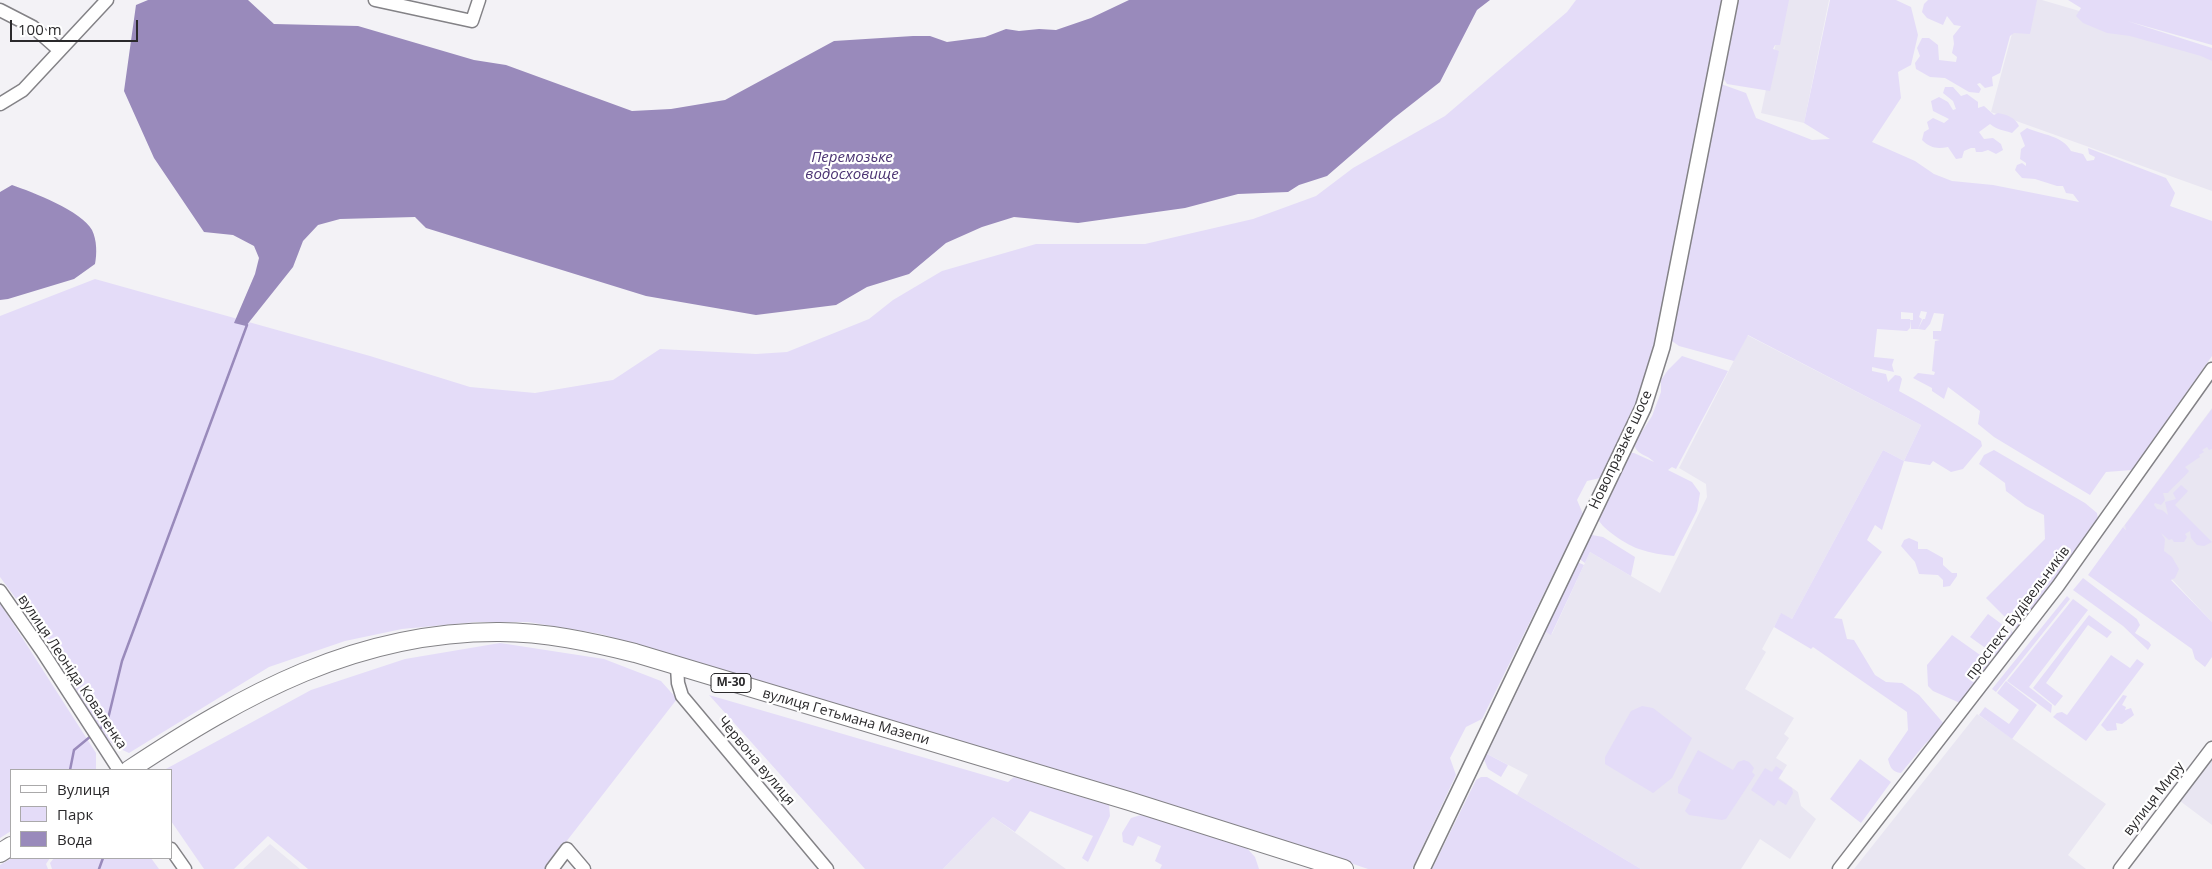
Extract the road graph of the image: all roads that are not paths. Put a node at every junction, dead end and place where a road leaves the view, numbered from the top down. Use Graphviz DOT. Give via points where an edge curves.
graph roads {
  1 [pos="106,0"];
  2 [pos="375,0"];
  3 [pos="479,0"];
  4 [pos="1730,0"];
  5 [pos="0,10"];
  6 [pos="59,50"];
  7 [pos="0,104"];
  8 [pos="2212,369"];
  9 [pos="0,592"];
  10 [pos="677,667"];
  11 [pos="2212,748"];
  12 [pos="118,769"];
  13 [pos="131,769"];
  14 [pos="172,850"];
  15 [pos="185,869"];
  16 [pos="552,869"];
  17 [pos="584,869"];
  18 [pos="827,869"];
  19 [pos="1344,869"];
  20 [pos="1422,869"];
  21 [pos="1840,869"];
  22 [pos="2120,869"];
  1 -- 6 [label="street"];
  2 -- 3 [label="street" via="472,21"];
  4 -- 20 [label="main road, Новопразьке шосе" via="1658,364 1643,408"];
  5 -- 6 [label="street" via="33,27"];
  6 -- 7 [label="street" via="23,90"];
  8 -- 21 [label="street, проспект Будівельників" via="2058,586"];
  9 -- 12 [label="street, вулиця Леоніда Коваленка"];
  10 -- 13 [label="highway, вулиця Гетьмана Мазепи / М-30" via="602,645 528,634 501,632 427,636 395,642 311,669 259,691 193,728"];
  10 -- 18 [label="street, Червона вулиця" via="682,696"];
  10 -- 19 [label="highway, вулиця Гетьмана Мазепи / М-30"];
  11 -- 22 [label="street, вулиця Миру"];
  14 -- 15 [label="street"];
  16 -- 17 [label="street" via="567,849"];
}
